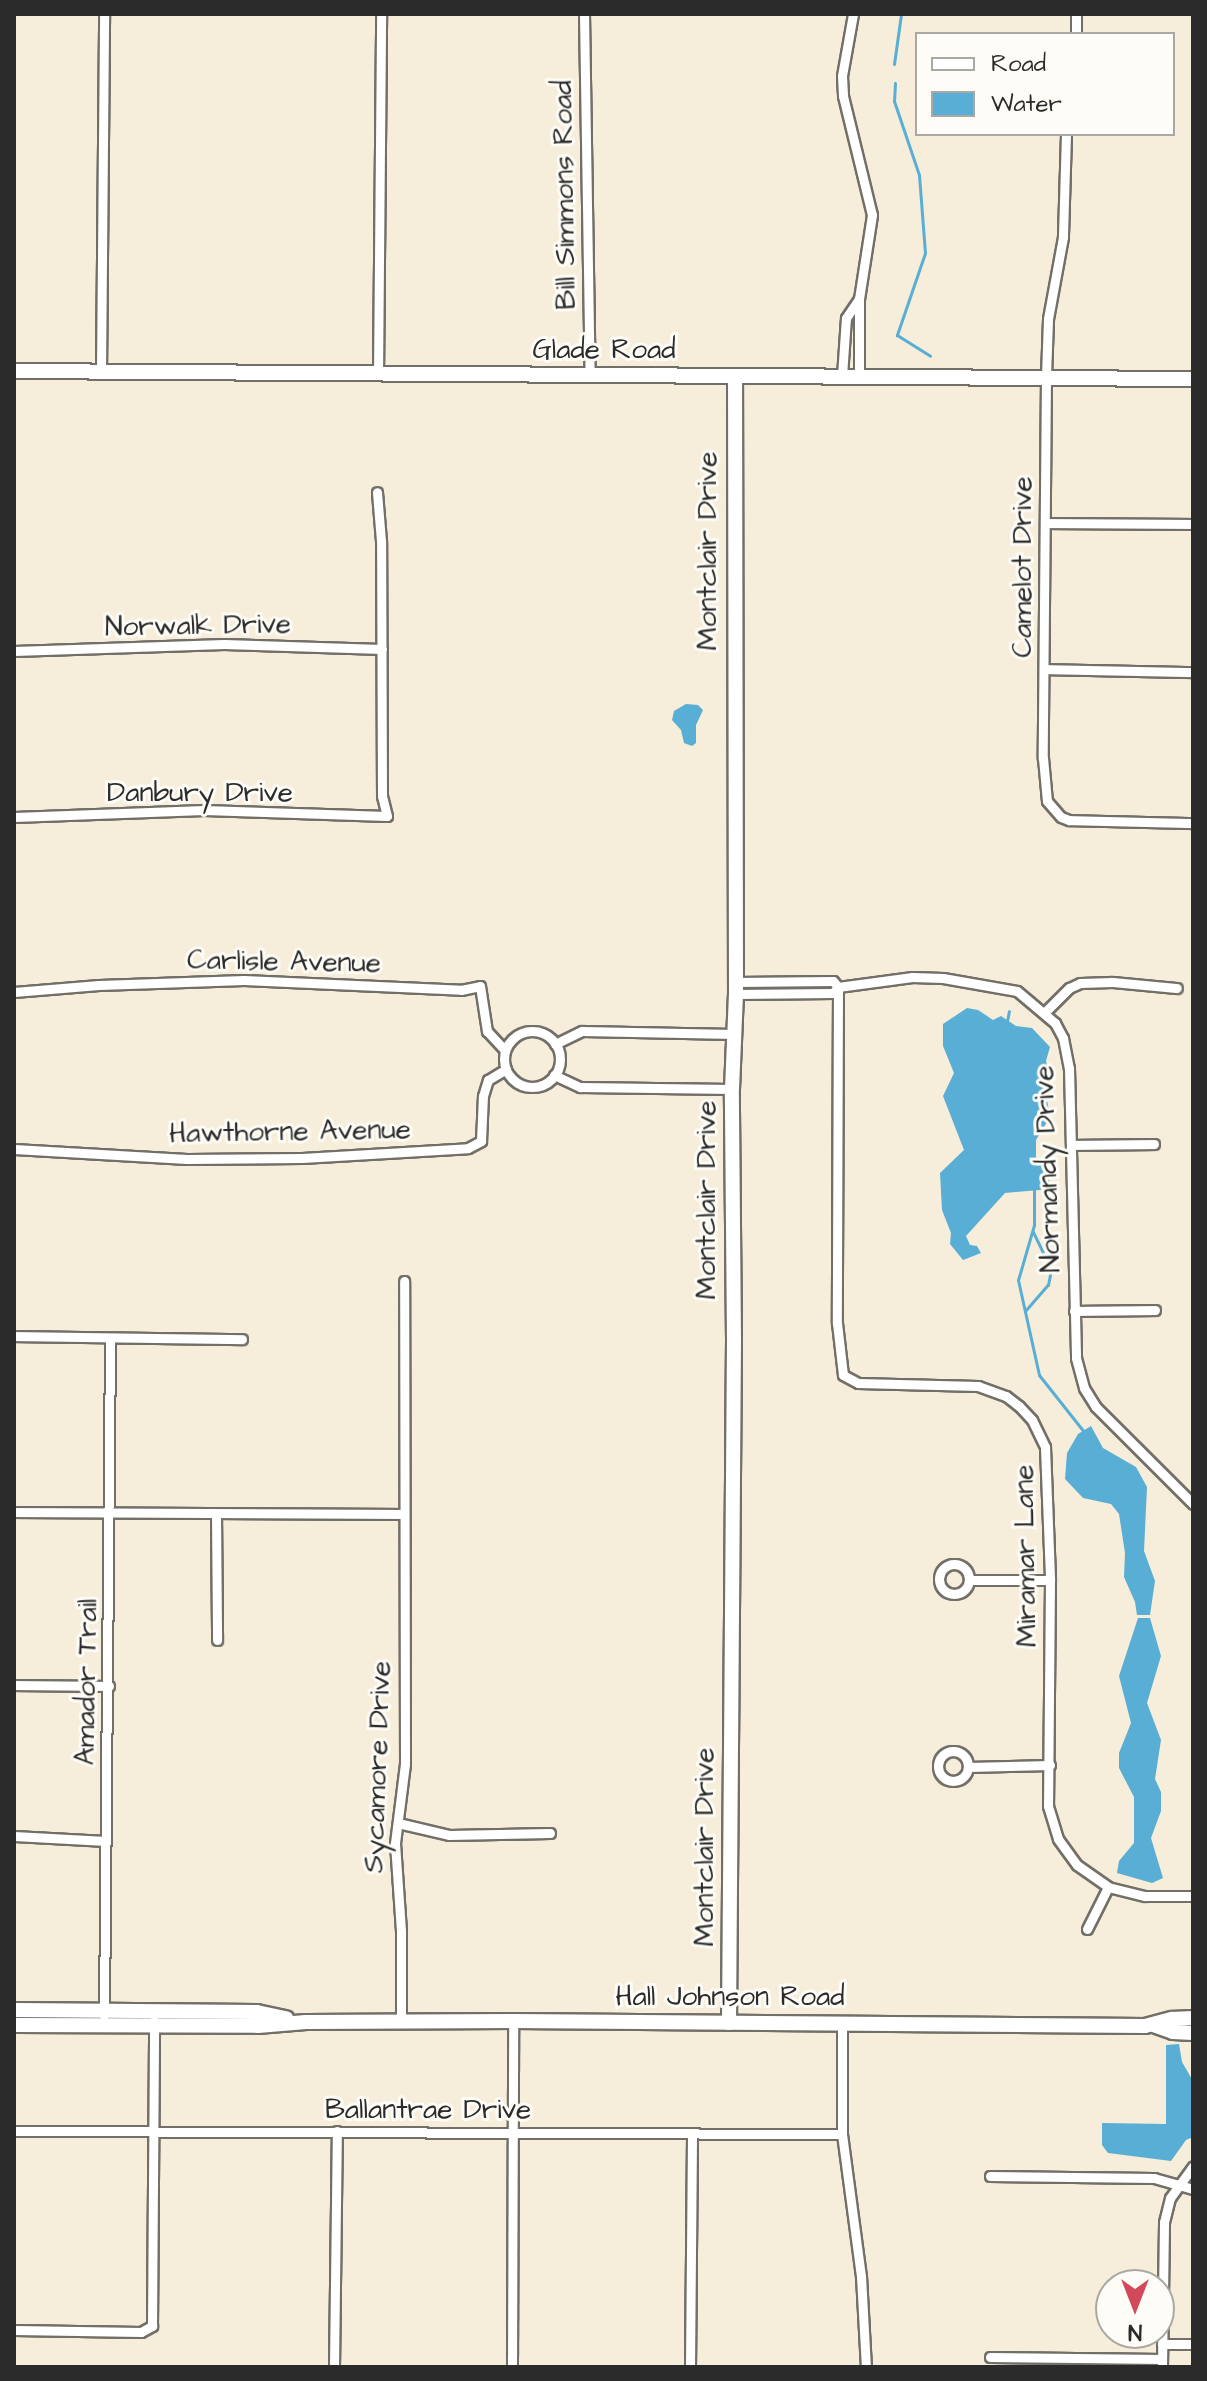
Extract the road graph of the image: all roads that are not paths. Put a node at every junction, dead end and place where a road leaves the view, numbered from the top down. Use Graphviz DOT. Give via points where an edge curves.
graph roads {
  1 [pos="104,14"];
  2 [pos="381,14"];
  3 [pos="584,14"];
  4 [pos="853,14"];
  5 [pos="1066,136"];
  6 [pos="859,299"];
  7 [pos="14,371"];
  8 [pos="101,372"];
  9 [pos="378,375"];
  10 [pos="590,376"];
  11 [pos="735,376"];
  12 [pos="842,376"];
  13 [pos="859,376"];
  14 [pos="1046,377"];
  15 [pos="1193,379"];
  16 [pos="377,492"];
  17 [pos="1045,523"];
  18 [pos="1193,524"];
  19 [pos="382,649"];
  20 [pos="14,651"];
  21 [pos="1044,669"];
  22 [pos="1193,672"];
  23 [pos="14,817"];
  24 [pos="1193,823"];
  25 [pos="736,988"];
  26 [pos="1177,988"];
  27 [pos="836,990"];
  28 [pos="14,992"];
  29 [pos="1045,1012"];
  30 [pos="734,1034"];
  31 [pos="555,1044"];
  32 [pos="505,1050"];
  33 [pos="506,1069"];
  34 [pos="554,1075"];
  35 [pos="732,1089"];
  36 [pos="1154,1144"];
  37 [pos="1071,1145"];
  38 [pos="14,1149"];
  39 [pos="404,1281"];
  40 [pos="1155,1310"];
  41 [pos="1074,1311"];
  42 [pos="14,1336"];
  43 [pos="110,1339"];
  44 [pos="242,1339"];
  45 [pos="1193,1504"];
  46 [pos="14,1512"];
  47 [pos="111,1513"];
  48 [pos="216,1514"];
  49 [pos="403,1514"];
  50 [pos="969,1580"];
  51 [pos="1050,1580"];
  52 [pos="217,1640"];
  53 [pos="14,1685"];
  54 [pos="109,1686"];
  55 [pos="1050,1765"];
  56 [pos="968,1767"];
  57 [pos="398,1823"];
  58 [pos="550,1833"];
  59 [pos="14,1836"];
  60 [pos="106,1841"];
  61 [pos="1108,1887"];
  62 [pos="1193,1896"];
  63 [pos="1087,1929"];
  64 [pos="14,2010"];
  65 [pos="104,2017"];
  66 [pos="154,2018"];
  67 [pos="1193,2018"];
  68 [pos="513,2021"];
  69 [pos="401,2022"];
  70 [pos="729,2023"];
  71 [pos="842,2023"];
  72 [pos="14,2025"];
  73 [pos="1153,2025"];
  74 [pos="1193,2033"];
  75 [pos="14,2131"];
  76 [pos="154,2131"];
  77 [pos="337,2131"];
  78 [pos="513,2132"];
  79 [pos="842,2134"];
  80 [pos="692,2135"];
  81 [pos="1193,2166"];
  82 [pos="990,2176"];
  83 [pos="1179,2186"];
  84 [pos="1193,2189"];
  85 [pos="1163,2269"];
  86 [pos="14,2330"];
  87 [pos="990,2357"];
  88 [pos="1162,2363"];
  89 [pos="334,2367"];
  90 [pos="512,2367"];
  91 [pos="690,2367"];
  92 [pos="866,2367"];
  1 -- 8 [label="street"];
  2 -- 9 [label="street"];
  3 -- 10 [label="street, Bill Simmons Road"];
  4 -- 6 [label="street" via="843,96 872,215"];
  5 -- 14 [label="street, Camelot Drive" via="1063,237 1048,319"];
  6 -- 12 [label="street" via="846,318"];
  6 -- 13 [label="street"];
  7 -- 8 [label="main road, Glade Road"];
  8 -- 9 [label="main road, Glade Road"];
  9 -- 10 [label="main road, Glade Road"];
  10 -- 11 [label="main road, Glade Road"];
  11 -- 12 [label="main road, Glade Road"];
  11 -- 25 [label="main road, Montclair Drive"];
  12 -- 13 [label="main road, Glade Road"];
  13 -- 14 [label="main road, Glade Road"];
  14 -- 15 [label="main road, Glade Road"];
  14 -- 17 [label="street, Camelot Drive"];
  16 -- 19 [label="street"];
  17 -- 18 [label="street"];
  17 -- 21 [label="street, Camelot Drive"];
  19 -- 20 [label="street, Norwalk Drive" via="224,644"];
  19 -- 23 [label="street, Danbury Drive" via="382,796 387,816 204,810"];
  21 -- 22 [label="street"];
  21 -- 24 [label="street, Camelot Drive" via="1047,801 1061,817"];
  25 -- 27 [label="street, Normandy Drive"];
  25 -- 30 [label="main road, Montclair Drive"];
  26 -- 29 [label="street" via="1080,983"];
  27 -- 29 [label="street, Normandy Drive" via="912,977 943,978 1017,991"];
  27 -- 51 [label="street, Miramar Lane" via="841,1371 858,1383 978,1386 1019,1406 1045,1447"];
  28 -- 32 [label="street, Carlisle Avenue" via="244,980 461,990 480,986 487,1031"];
  29 -- 37 [label="street, Normandy Drive" via="1068,1054"];
  30 -- 31 [label="street" via="582,1031"];
  30 -- 35 [label="main road, Montclair Drive"];
  31 -- 32 [label="street" via="541,1033 524,1032"];
  31 -- 34 [label="street" via="560,1059"];
  32 -- 33 [label="street"];
  33 -- 34 [label="street" via="512,1079 528,1086 546,1083"];
  33 -- 38 [label="street, Hawthorne Avenue" via="488,1080 481,1141 468,1148 187,1159"];
  34 -- 35 [label="street" via="580,1087"];
  35 -- 70 [label="main road, Montclair Drive"];
  36 -- 37 [label="street"];
  37 -- 41 [label="street, Normandy Drive"];
  39 -- 49 [label="street, Sycamore Drive"];
  40 -- 41 [label="street"];
  41 -- 45 [label="street, Normandy Drive" via="1076,1358 1084,1388 1096,1407"];
  42 -- 43 [label="street"];
  43 -- 44 [label="street"];
  43 -- 47 [label="street, Amador Trail"];
  46 -- 47 [label="street"];
  47 -- 48 [label="street"];
  47 -- 54 [label="street, Amador Trail"];
  48 -- 49 [label="street"];
  48 -- 52 [label="street"];
  49 -- 57 [label="street, Sycamore Drive" via="405,1764"];
  50 -- 51 [label="street"];
  51 -- 55 [label="street, Miramar Lane"];
  53 -- 54 [label="street"];
  54 -- 60 [label="street, Amador Trail"];
  55 -- 56 [label="street"];
  55 -- 61 [label="street, Miramar Lane" via="1048,1806 1058,1839 1077,1865"];
  57 -- 58 [label="street" via="449,1835"];
  57 -- 69 [label="street, Sycamore Drive"];
  59 -- 60 [label="street"];
  60 -- 65 [label="street, Amador Trail"];
  61 -- 62 [label="street, Miramar Lane" via="1145,1896"];
  61 -- 63 [label="street"];
  64 -- 65 [label="main road, Hall Johnson Road"];
  65 -- 66 [label="main road, Hall Johnson Road"];
  65 -- 72 [label="main road, Hall Johnson Road"];
  66 -- 69 [label="main road, Hall Johnson Road" via="257,2012 306,2022"];
  66 -- 76 [label="street"];
  67 -- 73 [label="main road, Hall Johnson Road"];
  68 -- 69 [label="main road, Hall Johnson Road"];
  68 -- 70 [label="main road, Hall Johnson Road"];
  68 -- 78 [label="street"];
  70 -- 71 [label="main road, Hall Johnson Road"];
  71 -- 73 [label="main road, Hall Johnson Road"];
  71 -- 79 [label="street"];
  73 -- 74 [label="main road, Hall Johnson Road"];
  75 -- 76 [label="street, Ballantrae Drive"];
  76 -- 77 [label="street, Ballantrae Drive"];
  76 -- 86 [label="street" via="154,2321 149,2329"];
  77 -- 78 [label="street, Ballantrae Drive"];
  77 -- 89 [label="street"];
  78 -- 80 [label="street, Ballantrae Drive"];
  78 -- 90 [label="street"];
  79 -- 80 [label="street, Ballantrae Drive"];
  79 -- 92 [label="street" via="861,2276"];
  80 -- 91 [label="street"];
  81 -- 83 [label="street"];
  82 -- 83 [label="street" via="1154,2178"];
  83 -- 84 [label="street"];
  83 -- 85 [label="street" via="1164,2222"];
  87 -- 88 [label="street"];
}
